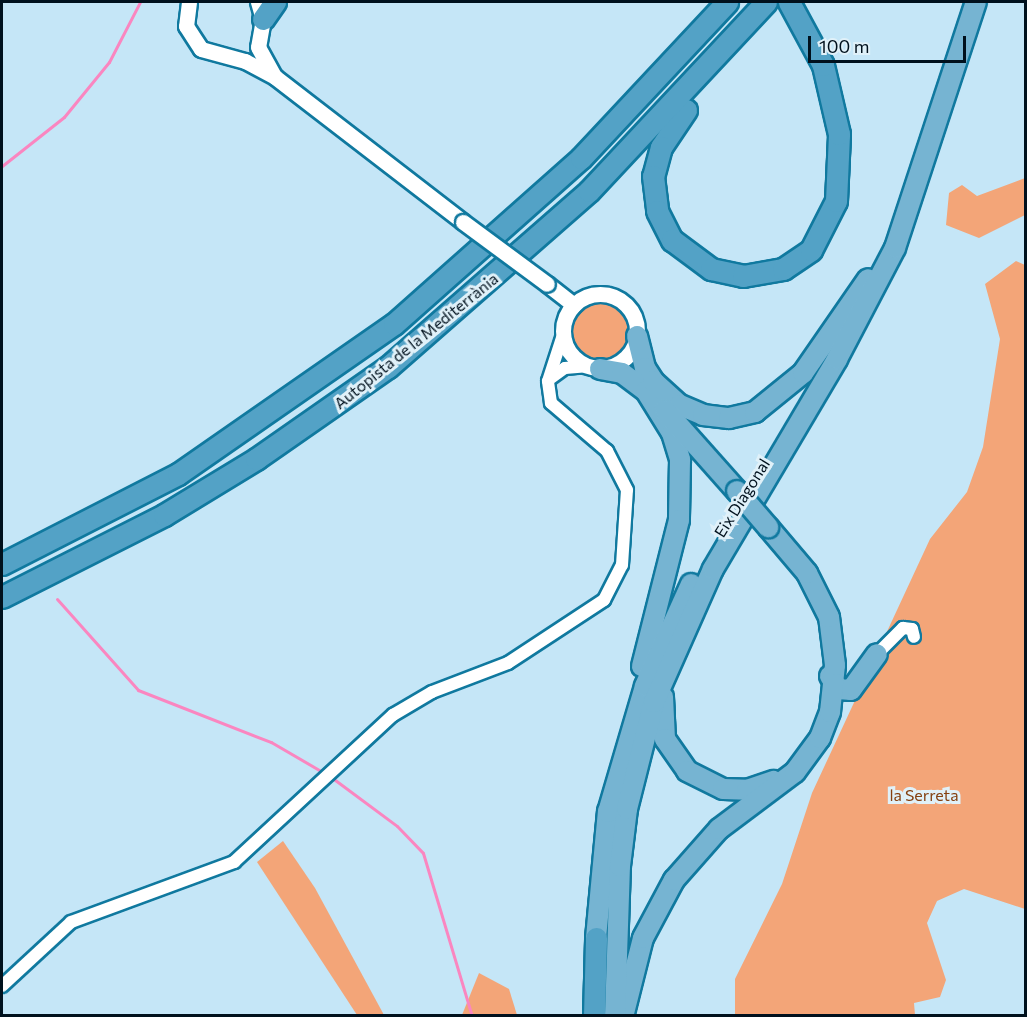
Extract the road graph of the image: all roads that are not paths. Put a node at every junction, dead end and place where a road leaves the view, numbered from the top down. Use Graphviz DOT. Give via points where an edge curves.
graph roads {
  1 [pos="189,2"];
  2 [pos="274,2"];
  3 [pos="727,2"];
  4 [pos="766,2"];
  5 [pos="781,2"];
  6 [pos="964,2"];
  7 [pos="976,2"];
  8 [pos="795,10"];
  9 [pos="260,19"];
  10 [pos="228,56"];
  11 [pos="274,76"];
  12 [pos="869,276"];
  13 [pos="574,305"];
  14 [pos="637,336"];
  15 [pos="562,338"];
  16 [pos="593,368"];
  17 [pos="548,381"];
  18 [pos="650,386"];
  19 [pos="2,564"];
  20 [pos="2,597"];
  21 [pos="818,603"];
  22 [pos="687,623"];
  23 [pos="914,637"];
  24 [pos="878,654"];
  25 [pos="859,685"];
  26 [pos="834,686"];
  27 [pos="820,738"];
  28 [pos="608,812"];
  29 [pos="596,938"];
  30 [pos="2,986"];
  31 [pos="594,1016"];
  32 [pos="615,1016"];
  33 [pos="624,1016"];
  1 -- 10 [label="street" via="186,26 194,43"];
  2 -- 9 [label="highway"];
  3 -- 19 [label="highway, Autopista de la Mediterrània" via="581,158 394,324 178,474"];
  4 -- 20 [label="highway, Autopista de la Mediterrània" via="589,191 388,367 266,453 164,515"];
  5 -- 8 [label="highway" via="677,120 656,162 654,197 664,228 684,252 711,269 743,276 783,269 811,250 830,219 839,181 839,134 823,66"];
  6 -- 12 [label="highway, Eix Diagonal" via="915,167"];
  7 -- 22 [label="highway, Eix Diagonal" via="895,248"];
  9 -- 10 [label="street"];
  9 -- 11 [label="street" via="259,52"];
  10 -- 11 [label="street"];
  11 -- 13 [label="street, bridge"];
  12 -- 18 [label="highway" via="803,372 755,412 729,418 703,415"];
  12 -- 28 [label="highway, Eix Diagonal" via="820,375 719,534 672,622 645,686"];
  13 -- 14 [label="street" via="596,294 616,297 631,310"];
  13 -- 15 [label="street"];
  14 -- 16 [label="street" via="630,354"];
  14 -- 18 [label="highway"];
  15 -- 16 [label="street" via="571,355"];
  15 -- 17 [label="street"];
  16 -- 17 [label="street" via="565,368"];
  16 -- 18 [label="highway" via="622,373"];
  17 -- 30 [label="street" via="553,407 607,451 627,490 627,535 612,590 595,609 508,663 413,701 234,862 70,921"];
  18 -- 21 [label="highway, bridge" via="800,563"];
  18 -- 28 [label="highway" via="677,446 681,505"];
  21 -- 22 [label="highway" via="824,679 813,731 785,772 747,790 723,789 695,777 665,739 663,699"];
  21 -- 24 [label="highway" via="844,659 862,664"];
  21 -- 26 [label="highway"];
  22 -- 32 [label="highway, Eix Diagonal" via="646,727 627,809 617,908"];
  23 -- 24 [label="street" via="912,629 903,628"];
  24 -- 25 [label="highway"];
  25 -- 26 [label="highway" via="847,691"];
  25 -- 27 [label="highway"];
  26 -- 27 [label="highway"];
  27 -- 33 [label="highway" via="795,772 719,829 674,880 643,938"];
  28 -- 29 [label="highway, Eix Diagonal"];
  29 -- 31 [label="highway, Eix Diagonal"];
}
